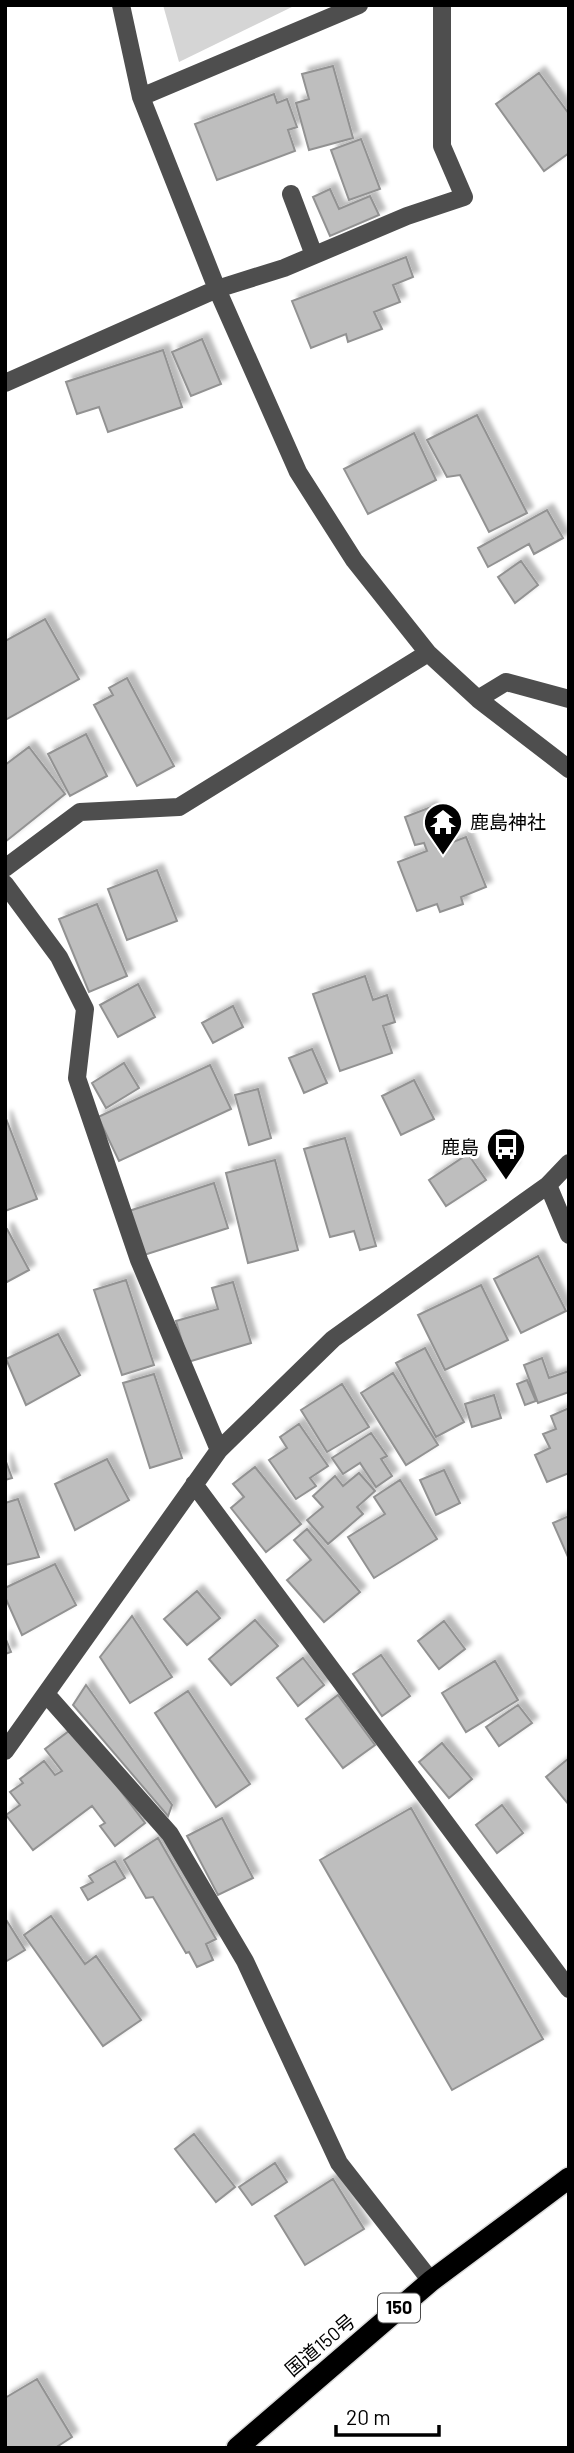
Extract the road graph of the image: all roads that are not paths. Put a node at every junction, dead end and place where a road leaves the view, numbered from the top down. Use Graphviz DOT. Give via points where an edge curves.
graph roads {
  1 [pos="121,5"];
  2 [pos="359,5"];
  3 [pos="442,5"];
  4 [pos="141,97"];
  5 [pos="291,194"];
  6 [pos="314,255"];
  7 [pos="217,289"];
  8 [pos="5,383"];
  9 [pos="428,653"];
  10 [pos="478,699"];
  11 [pos="569,699"];
  12 [pos="569,769"];
  13 [pos="5,869"];
  14 [pos="5,884"];
  15 [pos="569,1163"];
  16 [pos="548,1185"];
  17 [pos="569,1235"];
  18 [pos="219,1450"];
  19 [pos="194,1483"];
  20 [pos="47,1695"];
  21 [pos="5,1751"];
  22 [pos="569,1989"];
  23 [pos="569,2178"];
  24 [pos="431,2281"];
  25 [pos="237,2448"];
  1 -- 4 [label="street"];
  2 -- 4 [label="street"];
  3 -- 6 [label="street" via="442,146 464,197"];
  4 -- 7 [label="street"];
  5 -- 6 [label="street"];
  6 -- 7 [label="street"];
  7 -- 8 [label="street"];
  7 -- 9 [label="street" via="298,472 354,560"];
  9 -- 10 [label="street"];
  9 -- 13 [label="street" via="179,807 80,812"];
  10 -- 11 [label="street" via="506,682"];
  10 -- 12 [label="street"];
  14 -- 18 [label="street" via="59,957 85,1009 76,1078 139,1260"];
  15 -- 16 [label="street"];
  16 -- 17 [label="street"];
  16 -- 18 [label="street" via="333,1339"];
  18 -- 19 [label="street"];
  19 -- 20 [label="street"];
  19 -- 22 [label="street"];
  20 -- 21 [label="street"];
  20 -- 24 [label="street" via="170,1834 245,1961 339,2163"];
  23 -- 24 [label="highway, 国道150号 / 150"];
  24 -- 25 [label="highway, 国道150号 / 150"];
}
